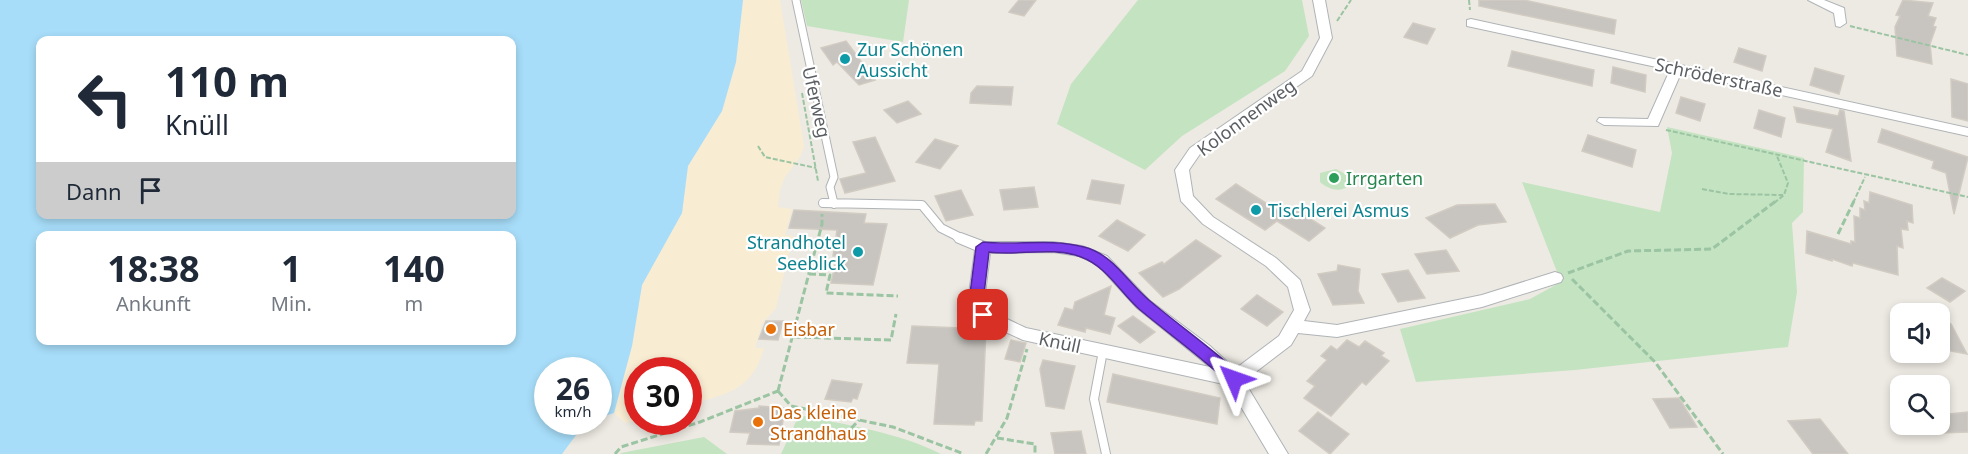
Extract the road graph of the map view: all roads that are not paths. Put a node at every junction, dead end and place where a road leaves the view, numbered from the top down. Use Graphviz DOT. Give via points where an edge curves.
graph roads {
  1 [pos="796,0"];
  2 [pos="1319,0"];
  3 [pos="1814,0"];
  4 [pos="1471,23"];
  5 [pos="1840,23"];
  6 [pos="1677,68"];
  7 [pos="1604,121"];
  8 [pos="1968,132"];
  9 [pos="823,203"];
  10 [pos="834,204"];
  11 [pos="961,238"];
  12 [pos="983,247"];
  13 [pos="1555,278"];
  14 [pos="1298,327"];
  15 [pos="1102,351"];
  16 [pos="1234,379"];
  17 [pos="1106,454"];
  18 [pos="1279,454"];
  1 -- 10 [label="lane, Uferweg" via="834,177 830,187"];
  2 -- 14 [label="street, Kolonnenweg" via="1326,38 1307,73 1195,151 1182,168 1181,186 1191,204 1293,281 1303,302"];
  3 -- 5 [label="street" via="1840,11"];
  4 -- 6 [label="street, Schröderstraße"];
  6 -- 7 [label="street" via="1653,123"];
  6 -- 8 [label="street, Schröderstraße"];
  9 -- 10 [label="lane"];
  10 -- 11 [label="lane" via="922,205 941,228"];
  11 -- 12 [label="street"];
  12 -- 15 [label="street, Knüll" via="977,294 983,315 1032,336"];
  12 -- 16 [label="street" via="1082,251 1101,261 1143,303"];
  13 -- 14 [label="street" via="1482,301 1337,331"];
  14 -- 16 [label="street"];
  15 -- 16 [label="street, Knüll"];
  15 -- 17 [label="lane, Knüll" via="1094,399"];
  16 -- 18 [label="street"];
}
